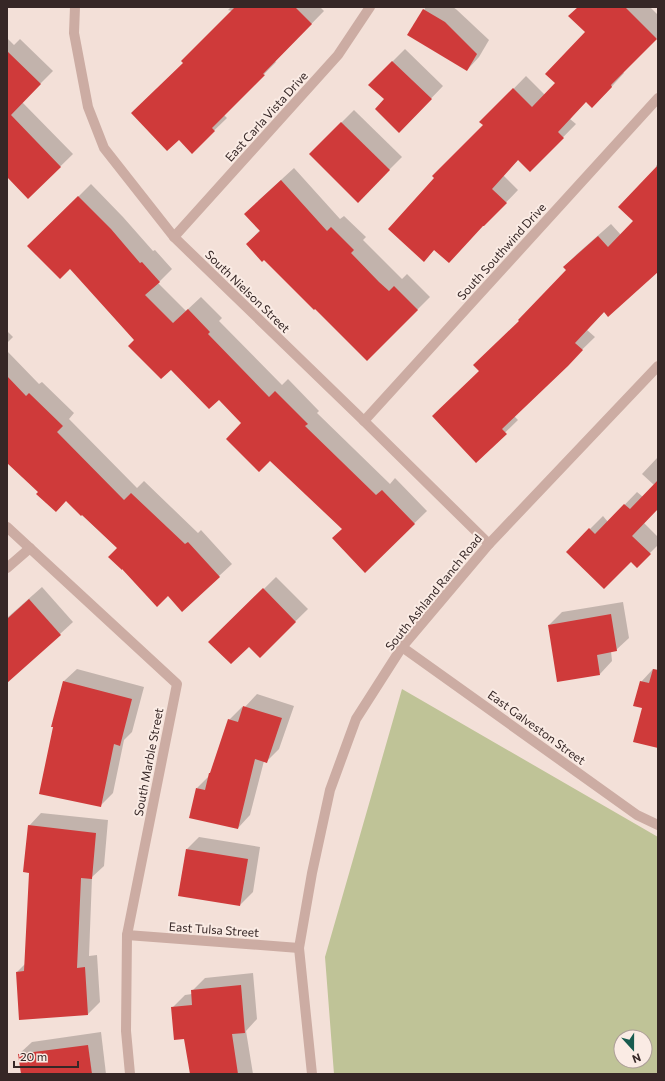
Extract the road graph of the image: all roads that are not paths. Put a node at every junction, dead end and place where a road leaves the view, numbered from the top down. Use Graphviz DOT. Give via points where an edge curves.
graph roads {
  1 [pos="75,7"];
  2 [pos="370,7"];
  3 [pos="658,98"];
  4 [pos="174,237"];
  5 [pos="658,366"];
  6 [pos="364,421"];
  7 [pos="7,527"];
  8 [pos="489,544"];
  9 [pos="30,548"];
  10 [pos="7,568"];
  11 [pos="402,647"];
  12 [pos="658,825"];
  13 [pos="127,935"];
  14 [pos="299,948"];
  15 [pos="130,1074"];
  16 [pos="312,1074"];
  1 -- 4 [label="street, South Nielson Street" via="74,33 88,107 104,148"];
  2 -- 4 [label="street, East Carla Vista Drive" via="338,56"];
  3 -- 6 [label="street, South Southwind Drive"];
  4 -- 6 [label="street, South Nielson Street"];
  5 -- 8 [label="street, South Ashland Ranch Road"];
  6 -- 8 [label="street, South Nielson Street"];
  7 -- 9 [label="street, South Marble Street"];
  8 -- 11 [label="street, South Ashland Ranch Road"];
  9 -- 10 [label="street"];
  9 -- 13 [label="street, South Marble Street" via="177,684"];
  11 -- 12 [label="street, East Galveston Street" via="638,815"];
  11 -- 14 [label="street, South Ashland Ranch Road" via="356,719 330,790"];
  13 -- 14 [label="street, East Tulsa Street"];
  13 -- 15 [label="street, South Marble Street" via="126,1031"];
  14 -- 16 [label="street, South Ashland Ranch Road"];
}
